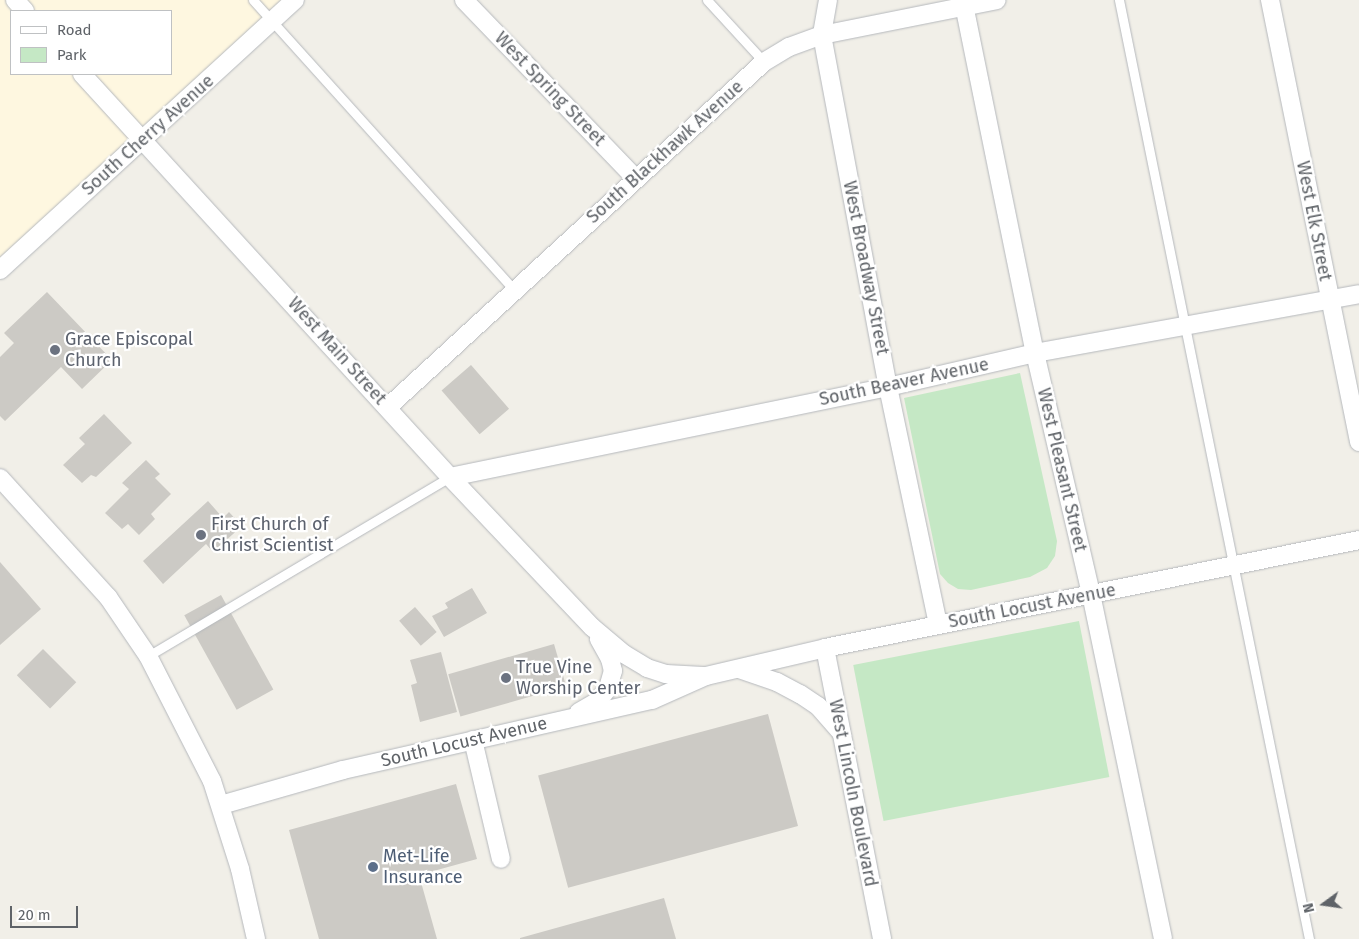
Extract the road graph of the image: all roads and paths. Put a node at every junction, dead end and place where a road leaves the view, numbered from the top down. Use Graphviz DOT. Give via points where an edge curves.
graph roads {
  1 [pos="15,0"];
  2 [pos="253,0"];
  3 [pos="295,0"];
  4 [pos="464,0"];
  5 [pos="707,0"];
  6 [pos="828,0"];
  7 [pos="996,0"];
  8 [pos="1119,0"];
  9 [pos="1270,0"];
  10 [pos="963,3"];
  11 [pos="24,10"];
  12 [pos="272,21"];
  13 [pos="822,35"];
  14 [pos="764,62"];
  15 [pos="83,75"];
  16 [pos="144,140"];
  17 [pos="636,179"];
  18 [pos="0,270"];
  19 [pos="514,290"];
  20 [pos="1359,294"];
  21 [pos="1331,301"];
  22 [pos="1186,326"];
  23 [pos="1034,353"];
  24 [pos="888,387"];
  25 [pos="388,407"];
  26 [pos="1359,442"];
  27 [pos="450,477"];
  28 [pos="0,478"];
  29 [pos="1359,540"];
  30 [pos="1232,565"];
  31 [pos="1091,594"];
  32 [pos="938,624"];
  33 [pos="592,627"];
  34 [pos="825,648"];
  35 [pos="148,656"];
  36 [pos="738,669"];
  37 [pos="706,676"];
  38 [pos="565,720"];
  39 [pos="841,732"];
  40 [pos="473,740"];
  41 [pos="221,805"];
  42 [pos="501,859"];
  43 [pos="256,939"];
  44 [pos="882,939"];
  45 [pos="1163,939"];
  46 [pos="1309,939"];
  1 -- 11 [label="street"];
  2 -- 12 [label="lane"];
  3 -- 12 [label="street, South Cherry Avenue"];
  4 -- 17 [label="street, West Spring Street"];
  5 -- 14 [label="lane"];
  6 -- 13 [label="street, West Broadway Street"];
  7 -- 10 [label="street, South Blackhawk Avenue"];
  8 -- 22 [label="lane"];
  9 -- 21 [label="street, West Elk Street"];
  10 -- 13 [label="street, South Blackhawk Avenue"];
  10 -- 23 [label="street, West Pleasant Street"];
  12 -- 16 [label="street, South Cherry Avenue"];
  12 -- 19 [label="lane"];
  13 -- 14 [label="street, South Blackhawk Avenue" via="789,46"];
  13 -- 24 [label="street, West Broadway Street"];
  14 -- 17 [label="street, South Blackhawk Avenue"];
  15 -- 16 [label="street, West Main Street"];
  16 -- 18 [label="street, South Cherry Avenue"];
  16 -- 25 [label="street, West Main Street"];
  17 -- 19 [label="street, South Blackhawk Avenue"];
  19 -- 25 [label="street, South Blackhawk Avenue"];
  20 -- 21 [label="street, South Beaver Avenue"];
  21 -- 22 [label="street, South Beaver Avenue"];
  21 -- 26 [label="street, West Elk Street"];
  22 -- 23 [label="street, South Beaver Avenue"];
  22 -- 30 [label="lane"];
  23 -- 24 [label="street, South Beaver Avenue"];
  23 -- 31 [label="street, West Pleasant Street"];
  24 -- 27 [label="street, South Beaver Avenue"];
  24 -- 32 [label="street, West Broadway Street"];
  25 -- 27 [label="street, West Main Street"];
  27 -- 33 [label="street, West Main Street"];
  27 -- 35 [label="lane"];
  28 -- 35 [label="street" via="108,597"];
  29 -- 30 [label="street, South Locust Avenue"];
  30 -- 31 [label="street, South Locust Avenue"];
  30 -- 46 [label="lane"];
  31 -- 32 [label="street, South Locust Avenue"];
  31 -- 45 [label="street, West Pleasant Street"];
  32 -- 34 [label="street, South Locust Avenue"];
  33 -- 37 [label="street, South Locust Avenue" via="624,654 647,668 666,674"];
  33 -- 38 [label="street" via="613,671 608,688 598,701"];
  34 -- 36 [label="street, South Locust Avenue"];
  34 -- 39 [label="street, West Lincoln Boulevard"];
  35 -- 41 [label="street"];
  36 -- 37 [label="street, South Locust Avenue"];
  36 -- 39 [label="street" via="777,682 800,694 818,706"];
  37 -- 38 [label="street, South Locust Avenue" via="652,700"];
  38 -- 40 [label="street, South Locust Avenue"];
  39 -- 44 [label="street, West Lincoln Boulevard"];
  40 -- 41 [label="street, South Locust Avenue" via="343,770"];
  40 -- 42 [label="street"];
  41 -- 43 [label="street"];
}
